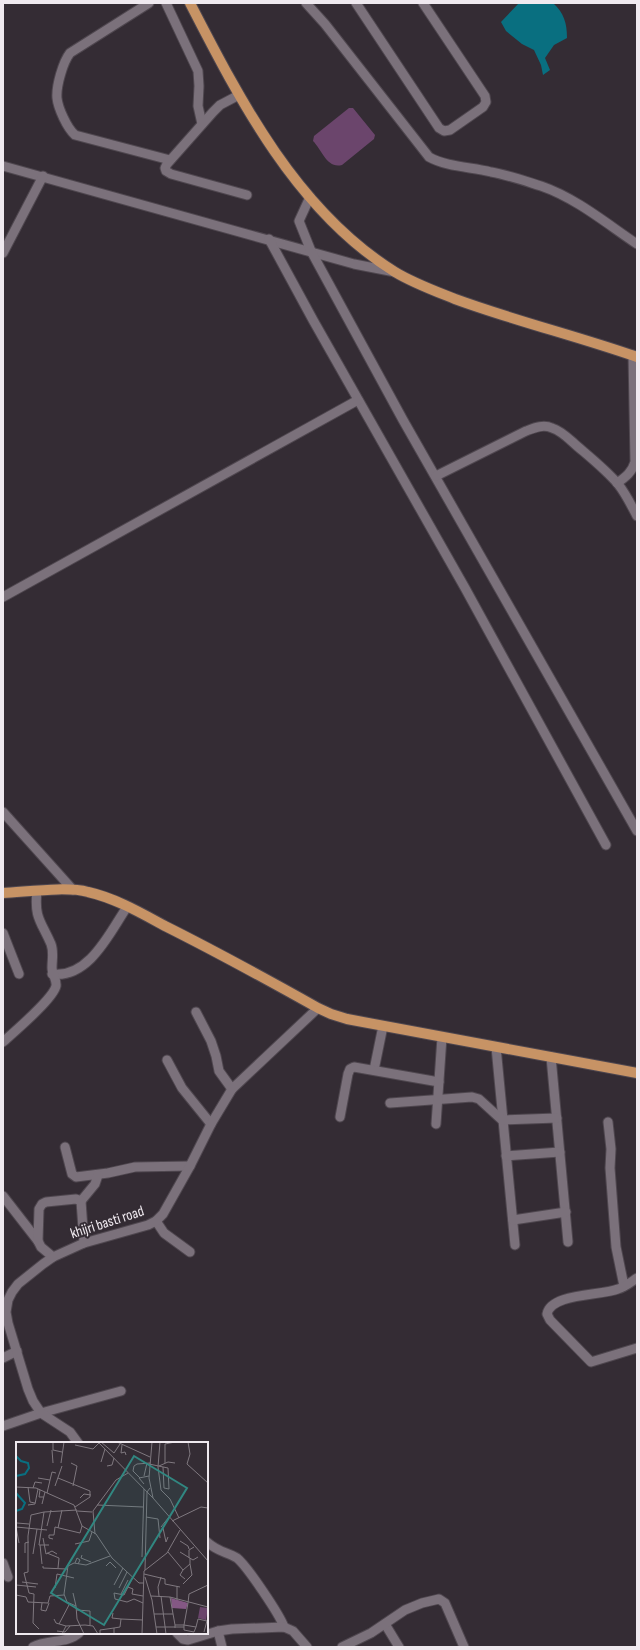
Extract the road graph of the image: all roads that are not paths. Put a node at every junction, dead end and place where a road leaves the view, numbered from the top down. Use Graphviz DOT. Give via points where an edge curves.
graph roads {
  1 [pos="149,3"];
  2 [pos="166,3"];
  3 [pos="190,3"];
  4 [pos="306,3"];
  5 [pos="356,3"];
  6 [pos="423,3"];
  7 [pos="239,95"];
  8 [pos="202,124"];
  9 [pos="170,160"];
  10 [pos="3,166"];
  11 [pos="43,176"];
  12 [pos="246,195"];
  13 [pos="310,197"];
  14 [pos="269,239"];
  15 [pos="637,244"];
  16 [pos="311,251"];
  17 [pos="3,253"];
  18 [pos="395,272"];
  19 [pos="635,356"];
  20 [pos="358,400"];
  21 [pos="635,473"];
  22 [pos="436,476"];
  23 [pos="617,483"];
  24 [pos="637,516"];
  25 [pos="3,596"];
  26 [pos="3,812"];
  27 [pos="637,831"];
  28 [pos="606,845"];
  29 [pos="73,890"];
  30 [pos="37,891"];
  31 [pos="3,893"];
  32 [pos="127,907"];
  33 [pos="3,932"];
  34 [pos="19,974"];
  35 [pos="52,974"];
  36 [pos="318,1008"];
  37 [pos="196,1012"];
  38 [pos="383,1026"];
  39 [pos="442,1037"];
  40 [pos="3,1042"];
  41 [pos="496,1047"];
  42 [pos="551,1057"];
  43 [pos="167,1060"];
  44 [pos="374,1070"];
  45 [pos="637,1073"];
  46 [pos="439,1082"];
  47 [pos="232,1089"];
  48 [pos="438,1099"];
  49 [pos="390,1103"];
  50 [pos="340,1116"];
  51 [pos="557,1118"];
  52 [pos="502,1120"];
  53 [pos="608,1122"];
  54 [pos="210,1124"];
  55 [pos="436,1124"];
  56 [pos="65,1147"];
  57 [pos="560,1152"];
  58 [pos="506,1156"];
  59 [pos="190,1166"];
  60 [pos="98,1174"];
  61 [pos="3,1196"];
  62 [pos="81,1201"];
  63 [pos="566,1212"];
  64 [pos="513,1220"];
  65 [pos="156,1221"];
  66 [pos="38,1241"];
  67 [pos="568,1242"];
  68 [pos="84,1243"];
  69 [pos="515,1245"];
  70 [pos="190,1252"];
  71 [pos="53,1257"];
  72 [pos="637,1278"];
  73 [pos="624,1286"];
  74 [pos="637,1348"];
  75 [pos="17,1351"];
  76 [pos="3,1358"];
  77 [pos="121,1391"];
  78 [pos="41,1413"];
  79 [pos="3,1426"];
  80 [pos="77,1442"];
  81 [pos="208,1543"];
  82 [pos="3,1563"];
  83 [pos="8,1577"];
  84 [pos="385,1624"];
  85 [pos="284,1627"];
  86 [pos="218,1631"];
  87 [pos="78,1634"];
  88 [pos="178,1635"];
  89 [pos="33,1647"];
  90 [pos="222,1647"];
  91 [pos="307,1647"];
  92 [pos="342,1647"];
  93 [pos="399,1647"];
  94 [pos="464,1647"];
  1 -- 9 [label="street" via="70,53 63,65 57,99 67,126 75,135"];
  2 -- 8 [label="street" via="198,70 198,106"];
  3 -- 7 [label="main road"];
  4 -- 15 [label="street" via="430,157 442,162 493,172 553,191 568,198"];
  5 -- 6 [label="street" via="439,128 444,131 450,130 483,107 486,102 485,96"];
  7 -- 8 [label="street" via="220,105"];
  7 -- 13 [label="main road" via="268,141"];
  8 -- 9 [label="street"];
  9 -- 12 [label="street" via="165,168 171,174"];
  10 -- 11 [label="street"];
  11 -- 14 [label="street"];
  11 -- 17 [label="street"];
  13 -- 16 [label="street" via="299,221"];
  13 -- 18 [label="main road" via="326,217 344,233"];
  14 -- 16 [label="street"];
  14 -- 20 [label="street"];
  16 -- 18 [label="street" via="354,264"];
  16 -- 22 [label="street"];
  18 -- 19 [label="main road" via="481,308"];
  19 -- 21 [label="street"];
  20 -- 25 [label="street"];
  20 -- 28 [label="street"];
  21 -- 23 [label="street" via="629,474"];
  22 -- 23 [label="street" via="526,431 544,426 561,433"];
  22 -- 27 [label="street"];
  23 -- 24 [label="street"];
  26 -- 29 [label="street"];
  29 -- 30 [label="main road"];
  29 -- 32 [label="main road" via="92,893"];
  30 -- 31 [label="main road"];
  30 -- 35 [label="street" via="36,911 52,948"];
  32 -- 35 [label="street" via="91,960 65,974"];
  32 -- 36 [label="main road" via="231,959"];
  33 -- 34 [label="street"];
  35 -- 40 [label="street" via="56,983 53,993"];
  36 -- 38 [label="main road" via="347,1019"];
  36 -- 47 [label="street, khijri basti road"];
  37 -- 47 [label="street" via="214,1048 218,1071"];
  38 -- 39 [label="main road"];
  38 -- 44 [label="street"];
  39 -- 41 [label="main road"];
  39 -- 46 [label="street"];
  41 -- 42 [label="main road"];
  41 -- 52 [label="street"];
  42 -- 45 [label="main road"];
  42 -- 51 [label="street"];
  43 -- 54 [label="street" via="182,1088"];
  44 -- 46 [label="street"];
  44 -- 50 [label="street" via="358,1067 350,1069"];
  46 -- 48 [label="street"];
  47 -- 54 [label="street, khijri basti road"];
  48 -- 49 [label="street"];
  48 -- 52 [label="street" via="472,1096 479,1099"];
  48 -- 55 [label="street"];
  51 -- 52 [label="street"];
  51 -- 57 [label="street"];
  52 -- 58 [label="street"];
  53 -- 73 [label="street" via="616,1246"];
  54 -- 59 [label="street, khijri basti road"];
  56 -- 60 [label="street" via="74,1176"];
  57 -- 58 [label="street"];
  57 -- 63 [label="street"];
  58 -- 64 [label="street"];
  59 -- 60 [label="street" via="135,1167"];
  59 -- 65 [label="street, khijri basti road" via="163,1214"];
  60 -- 62 [label="street" via="95,1184"];
  61 -- 66 [label="street"];
  62 -- 66 [label="street" via="76,1198 42,1204 39,1209"];
  62 -- 68 [label="street"];
  63 -- 64 [label="street"];
  63 -- 67 [label="street"];
  64 -- 69 [label="street"];
  65 -- 68 [label="street, khijri basti road"];
  65 -- 70 [label="street" via="164,1233"];
  66 -- 71 [label="street"];
  68 -- 71 [label="street, khijri basti road"];
  71 -- 75 [label="street, khijri basti road" via="18,1284 8,1300 6,1312"];
  72 -- 73 [label="street"];
  73 -- 74 [label="street" via="609,1292 559,1301 548,1311 548,1316 591,1362"];
  75 -- 76 [label="street"];
  75 -- 78 [label="street, khijri basti road" via="28,1390"];
  77 -- 78 [label="street"];
  78 -- 79 [label="street"];
  78 -- 80 [label="street, khijri basti road" via="70,1432"];
  81 -- 85 [label="street" via="239,1560 273,1606"];
  82 -- 83 [label="street"];
  84 -- 92 [label="street"];
  84 -- 93 [label="street"];
  84 -- 94 [label="street" via="416,1605 442,1599"];
  85 -- 86 [label="street"];
  85 -- 91 [label="street" via="293,1631"];
  86 -- 88 [label="street" via="188,1640"];
  86 -- 90 [label="street"];
  87 -- 89 [label="street" via="69,1639"];
}
